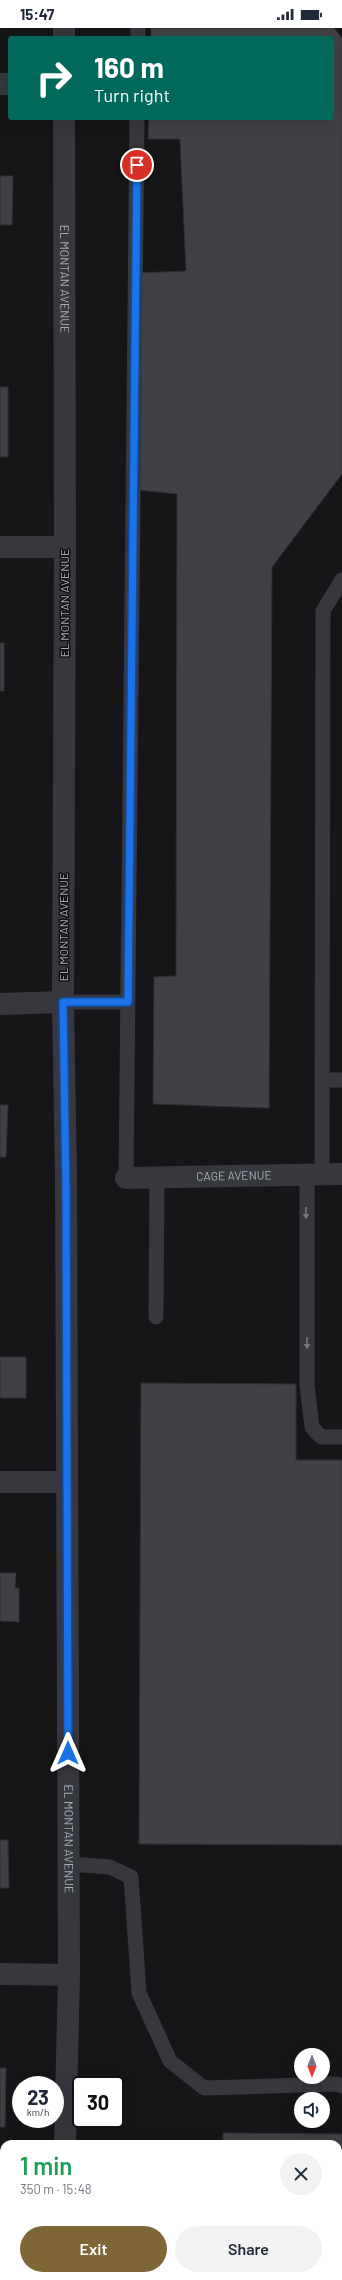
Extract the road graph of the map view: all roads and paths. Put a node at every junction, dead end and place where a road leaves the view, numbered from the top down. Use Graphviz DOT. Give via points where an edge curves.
graph roads {
  1 [pos="64,120"];
  2 [pos="137,120"];
  3 [pos="0,547"];
  4 [pos="65,547"];
  5 [pos="342,580"];
  6 [pos="63,1002"];
  7 [pos="128,1002"];
  8 [pos="0,1004"];
  9 [pos="322,1080"];
  10 [pos="342,1080"];
  11 [pos="324,1174"];
  12 [pos="126,1178"];
  13 [pos="157,1178"];
  14 [pos="156,1317"];
  15 [pos="342,1437"];
  16 [pos="0,1482"];
  17 [pos="67,1482"];
  18 [pos="68,1864"];
  19 [pos="0,1974"];
  20 [pos="69,1975"];
  21 [pos="342,2086"];
  22 [pos="65,2140"];
  1 -- 4 [label="street, EL MONTAN AVENUE"];
  2 -- 7 [label="lane"];
  3 -- 4 [label="street"];
  4 -- 6 [label="street, EL MONTAN AVENUE"];
  5 -- 9 [label="lane" via="323,611"];
  6 -- 7 [label="lane"];
  6 -- 8 [label="street"];
  6 -- 17 [label="street, EL MONTAN AVENUE"];
  7 -- 12 [label="lane"];
  9 -- 10 [label="lane"];
  9 -- 11 [label="lane"];
  11 -- 13 [label="street, CAGE AVENUE"];
  11 -- 15 [label="lane, one-way" via="307,1385 312,1427 321,1437"];
  12 -- 13 [label="street, CAGE AVENUE"];
  13 -- 14 [label="lane"];
  16 -- 17 [label="street"];
  17 -- 18 [label="street, EL MONTAN AVENUE"];
  18 -- 20 [label="street, EL MONTAN AVENUE"];
  18 -- 21 [label="lane" via="110,1867 131,1877 139,1993 170,2061 204,2088 336,2084"];
  19 -- 20 [label="street"];
  20 -- 22 [label="street, EL MONTAN AVENUE"];
}
